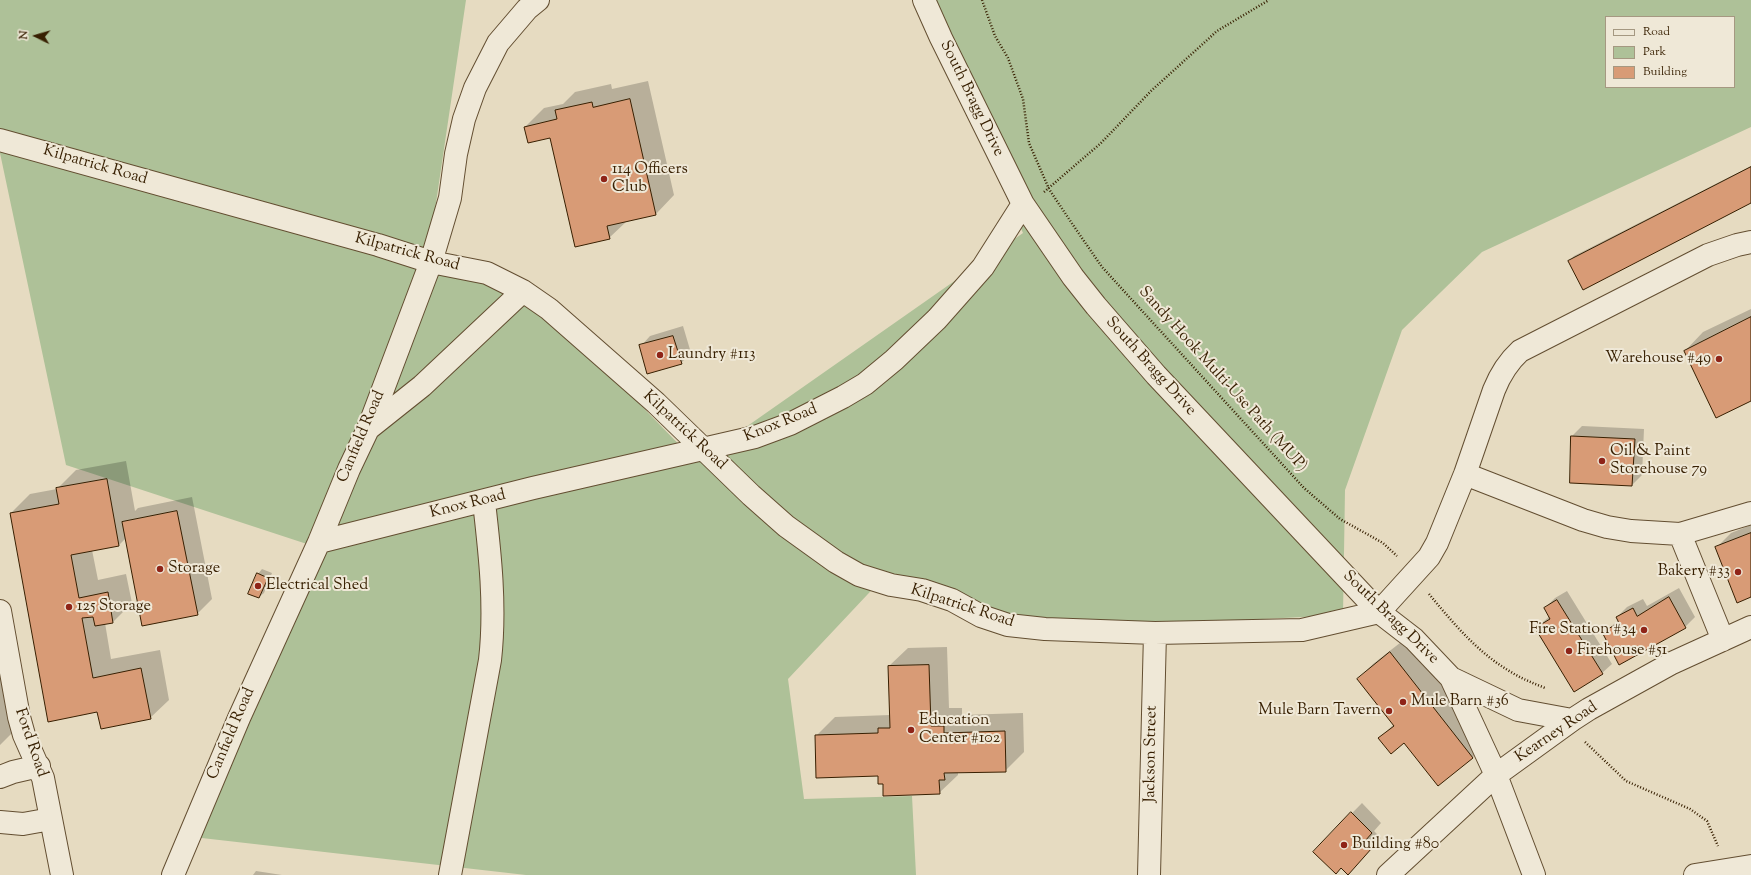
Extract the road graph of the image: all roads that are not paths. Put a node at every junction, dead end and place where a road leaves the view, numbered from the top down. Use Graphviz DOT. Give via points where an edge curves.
graph roads {
  1 [pos="538,0"];
  2 [pos="924,0"];
  3 [pos="0,140"];
  4 [pos="1023,204"];
  5 [pos="1751,242"];
  6 [pos="431,262"];
  7 [pos="523,291"];
  8 [pos="368,429"];
  9 [pos="704,448"];
  10 [pos="1465,474"];
  11 [pos="484,502"];
  12 [pos="1751,513"];
  13 [pos="1680,534"];
  14 [pos="319,542"];
  15 [pos="0,611"];
  16 [pos="1379,612"];
  17 [pos="1751,627"];
  18 [pos="1155,633"];
  19 [pos="1723,640"];
  20 [pos="1451,678"];
  21 [pos="1572,720"];
  22 [pos="39,766"];
  23 [pos="1496,774"];
  24 [pos="0,777"];
  25 [pos="51,819"];
  26 [pos="0,822"];
  27 [pos="1751,866"];
  28 [pos="62,875"];
  29 [pos="173,875"];
  30 [pos="450,875"];
  31 [pos="1149,875"];
  32 [pos="1388,875"];
  33 [pos="1534,875"];
  34 [pos="1695,875"];
  1 -- 6 [label="street, Canfield Road" via="498,43 475,88 464,119 450,198"];
  2 -- 4 [label="street, South Bragg Drive"];
  3 -- 6 [label="street, Kilpatrick Road"];
  4 -- 9 [label="street, Knox Road" via="978,273 937,319 865,384 790,424 756,437"];
  4 -- 16 [label="street, South Bragg Drive" via="1073,277 1156,375"];
  5 -- 10 [label="street" via="1737,244 1708,255 1520,351 1511,359 1498,379"];
  6 -- 7 [label="street, Kilpatrick Road" via="487,273"];
  6 -- 8 [label="street, Canfield Road"];
  7 -- 8 [label="street" via="422,386"];
  7 -- 9 [label="street, Kilpatrick Road" via="555,315"];
  8 -- 14 [label="street, Canfield Road"];
  9 -- 11 [label="street, Knox Road"];
  9 -- 18 [label="street, Kilpatrick Road" via="786,526 836,562 859,575 952,600 981,616 1008,625"];
  10 -- 13 [label="street" via="1607,527 1655,534"];
  10 -- 16 [label="street" via="1444,528 1429,557"];
  11 -- 14 [label="street, Knox Road"];
  11 -- 30 [label="street" via="490,557 492,639"];
  12 -- 13 [label="street"];
  13 -- 19 [label="street"];
  14 -- 29 [label="street, Canfield Road" via="239,718"];
  15 -- 22 [label="street, Ford Road" via="19,717 24,735"];
  16 -- 18 [label="street, Kilpatrick Road" via="1302,630"];
  16 -- 20 [label="street, South Bragg Drive" via="1414,639"];
  17 -- 19 [label="street, Kearney Road"];
  18 -- 31 [label="street, Jackson Street"];
  19 -- 21 [label="street, Kearney Road" via="1672,663"];
  20 -- 21 [label="street, South Bragg Drive" via="1518,710"];
  20 -- 23 [label="street, South Bragg Drive"];
  21 -- 23 [label="street, Kearney Road"];
  22 -- 24 [label="street"];
  22 -- 25 [label="street, Ford Road"];
  23 -- 32 [label="street, Kearney Road"];
  23 -- 33 [label="street, South Bragg Drive"];
  25 -- 26 [label="street" via="23,824"];
  25 -- 28 [label="street, Ford Road"];
  27 -- 34 [label="street"];
}
